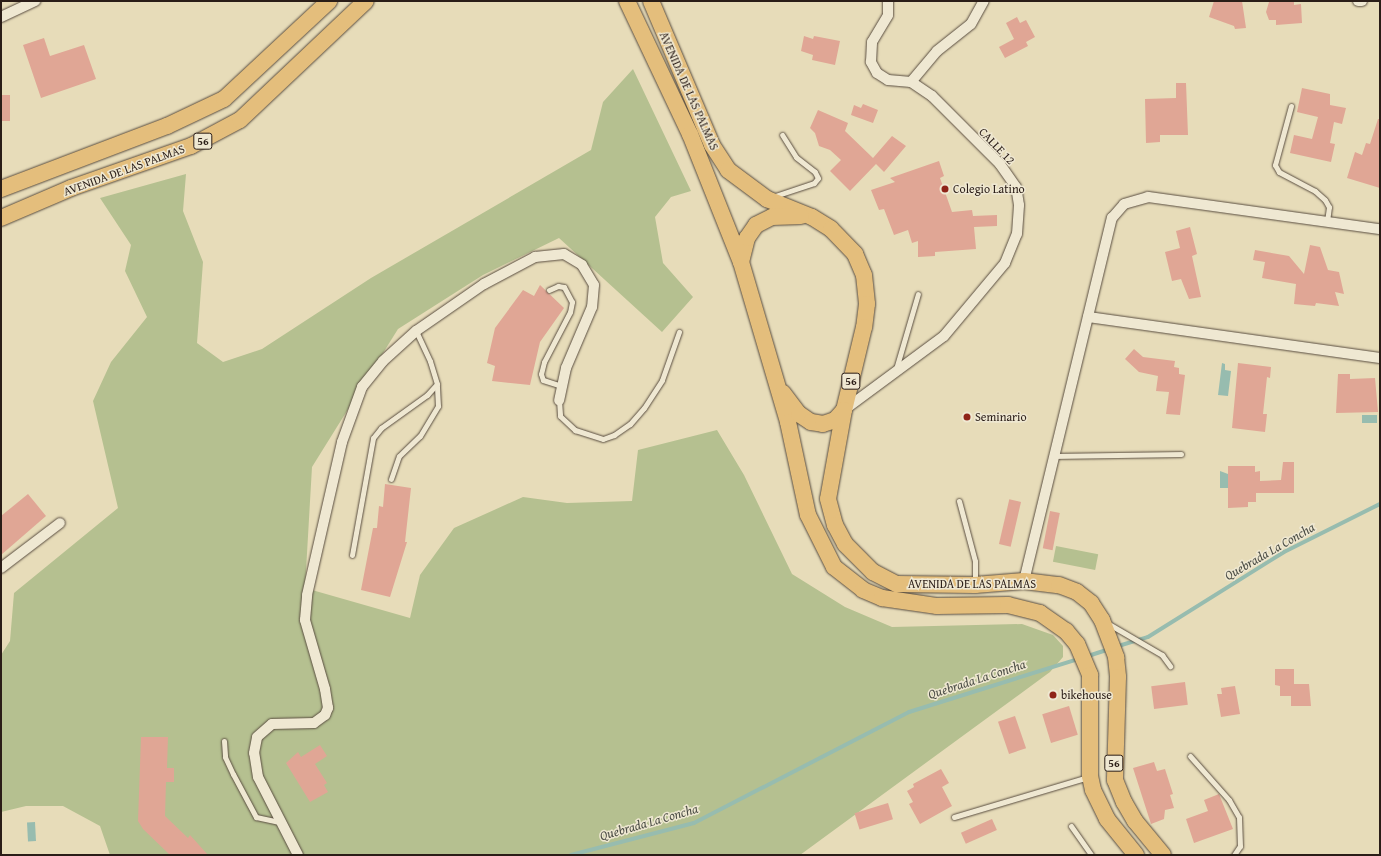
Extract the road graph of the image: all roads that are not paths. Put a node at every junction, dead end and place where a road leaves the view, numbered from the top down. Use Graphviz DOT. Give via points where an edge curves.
graph roads {
  1 [pos="36,1"];
  2 [pos="329,1"];
  3 [pos="366,1"];
  4 [pos="627,1"];
  5 [pos="651,1"];
  6 [pos="888,1"];
  7 [pos="984,1"];
  8 [pos="1358,1"];
  9 [pos="1362,1"];
  10 [pos="20,5"];
  11 [pos="1,18"];
  12 [pos="911,82"];
  13 [pos="1291,106"];
  14 [pos="782,135"];
  15 [pos="1,189"];
  16 [pos="768,199"];
  17 [pos="812,217"];
  18 [pos="1,218"];
  19 [pos="1327,221"];
  20 [pos="1380,229"];
  21 [pos="741,262"];
  22 [pos="549,290"];
  23 [pos="918,294"];
  24 [pos="1088,317"];
  25 [pos="416,331"];
  26 [pos="679,332"];
  27 [pos="1380,358"];
  28 [pos="896,369"];
  29 [pos="437,384"];
  30 [pos="562,386"];
  31 [pos="778,387"];
  32 [pos="559,400"];
  33 [pos="844,410"];
  34 [pos="1181,454"];
  35 [pos="1055,456"];
  36 [pos="391,479"];
  37 [pos="959,501"];
  38 [pos="60,523"];
  39 [pos="352,555"];
  40 [pos="1,568"];
  41 [pos="1024,581"];
  42 [pos="975,585"];
  43 [pos="1106,628"];
  44 [pos="1170,666"];
  45 [pos="224,741"];
  46 [pos="1190,756"];
  47 [pos="1090,776"];
  48 [pos="954,817"];
  49 [pos="283,823"];
  50 [pos="1071,826"];
  51 [pos="298,855"];
  52 [pos="1091,855"];
  53 [pos="1136,855"];
  54 [pos="1163,855"];
  55 [pos="1234,855"];
  1 -- 10 [label="street"];
  2 -- 15 [label="main road, 56" via="224,99 167,126"];
  3 -- 18 [label="main road, AVENIDA DE LAS PALMAS / 56" via="240,120 191,146 71,188"];
  4 -- 21 [label="main road, AVENIDA DE LAS PALMAS / 56" via="690,134"];
  5 -- 16 [label="main road, AVENIDA DE LAS PALMAS / 56" via="712,145 728,170"];
  6 -- 12 [label="street, CALLE 12" via="888,14 872,42 871,62 877,73 888,80"];
  7 -- 12 [label="street" via="972,24 937,51"];
  8 -- 9 [label="street"];
  10 -- 11 [label="street"];
  12 -- 28 [label="street, CALLE 12" via="932,96 1000,164 1016,188 1017,234 1005,263 944,336"];
  13 -- 19 [label="lane" via="1275,165 1279,172 1325,200 1329,207"];
  14 -- 16 [label="lane" via="796,157 815,172 818,178 814,183"];
  16 -- 17 [label="main road, AVENIDA DE LAS PALMAS / 56"];
  17 -- 21 [label="main road" via="790,214 772,217 756,225 748,238"];
  17 -- 33 [label="main road, AVENIDA DE LAS PALMAS / 56" via="831,228 855,254 865,282 867,304 864,327"];
  19 -- 20 [label="street"];
  19 -- 24 [label="street" via="1148,197 1124,204 1112,218"];
  21 -- 31 [label="main road, AVENIDA DE LAS PALMAS / 56"];
  22 -- 30 [label="lane" via="558,286 564,287 572,302 570,312 544,362 541,374 543,380"];
  23 -- 28 [label="lane"];
  24 -- 27 [label="street"];
  24 -- 35 [label="street"];
  25 -- 29 [label="lane"];
  25 -- 30 [label="street" via="484,284 535,257 564,254 582,265 594,285 592,307 566,368"];
  25 -- 49 [label="street" via="383,361 362,387 342,442 308,595 305,620 328,708 325,715 314,723 272,724 257,737 254,753 258,777"];
  26 -- 32 [label="lane" via="662,380 639,414 614,435 603,439 575,430 560,416"];
  28 -- 33 [label="street, CALLE 12"];
  29 -- 36 [label="lane" via="438,406 420,436 399,456"];
  29 -- 39 [label="lane" via="427,395 381,428 373,438"];
  30 -- 32 [label="street"];
  31 -- 33 [label="main road" via="799,414 811,422 823,424 835,420"];
  31 -- 47 [label="main road, AVENIDA DE LAS PALMAS / 56" via="808,515 834,567 863,590 882,598 937,606 1008,604 1025,608 1053,620 1077,644 1090,675"];
  33 -- 42 [label="main road, AVENIDA DE LAS PALMAS / 56" via="828,499 835,525 845,544 873,572 897,584"];
  34 -- 35 [label="lane"];
  35 -- 41 [label="street"];
  37 -- 42 [label="lane" via="975,561"];
  38 -- 40 [label="street"];
  41 -- 42 [label="main road, AVENIDA DE LAS PALMAS / 56"];
  41 -- 43 [label="main road, AVENIDA DE LAS PALMAS / 56" via="1059,585 1077,592 1091,603"];
  43 -- 44 [label="lane" via="1162,655"];
  43 -- 54 [label="main road, AVENIDA DE LAS PALMAS / 56" via="1116,657 1118,677 1115,780 1135,821"];
  45 -- 49 [label="lane" via="225,757 230,769 256,817"];
  46 -- 55 [label="lane" via="1229,800 1238,817 1240,846"];
  47 -- 48 [label="lane"];
  47 -- 53 [label="main road, AVENIDA DE LAS PALMAS / 56" via="1100,807"];
  49 -- 51 [label="street"];
  50 -- 52 [label="lane"];
}
